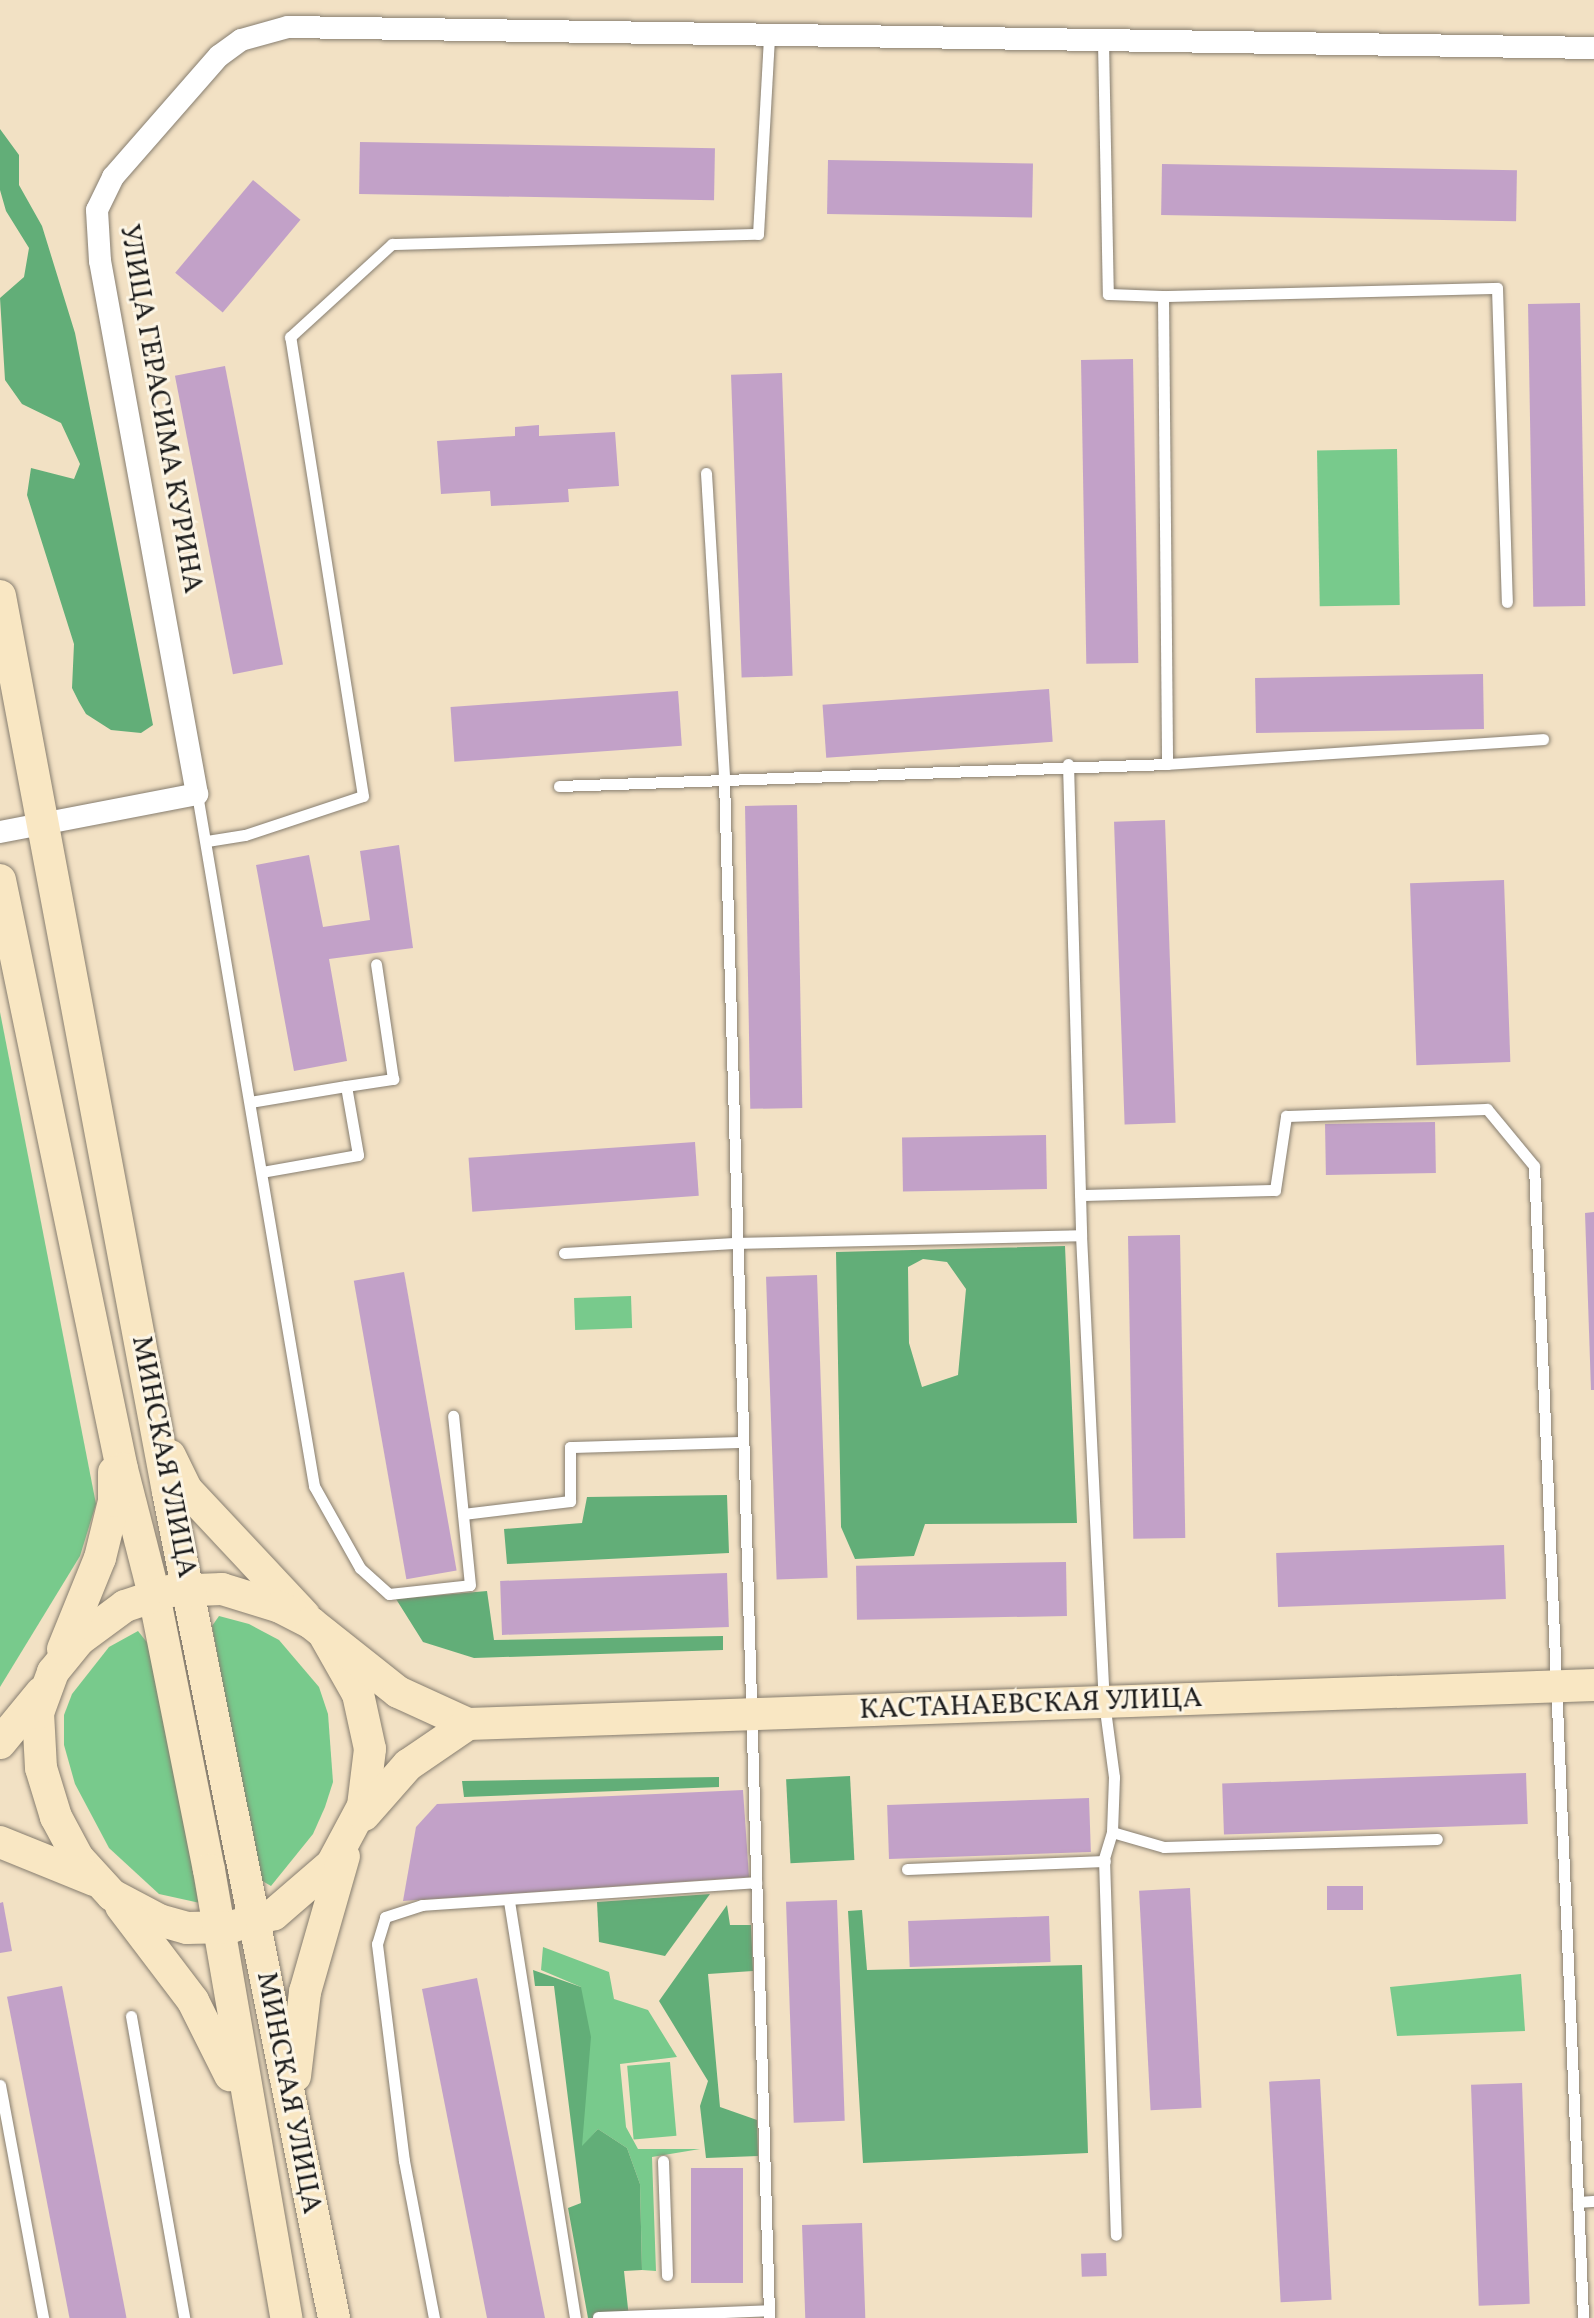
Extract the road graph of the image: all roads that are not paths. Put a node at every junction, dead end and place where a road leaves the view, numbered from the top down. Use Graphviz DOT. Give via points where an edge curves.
graph roads {
  1 [pos="769,36"];
  2 [pos="1103,42"];
  3 [pos="1594,48"];
  4 [pos="1163,296"];
  5 [pos="706,473"];
  6 [pos="0,596"];
  7 [pos="1507,602"];
  8 [pos="1543,739"];
  9 [pos="1068,764"];
  10 [pos="1167,764"];
  11 [pos="724,780"];
  12 [pos="559,786"];
  13 [pos="197,794"];
  14 [pos="46,823"];
  15 [pos="0,832"];
  16 [pos="207,841"];
  17 [pos="0,880"];
  18 [pos="376,964"];
  19 [pos="346,1086"];
  20 [pos="250,1102"];
  21 [pos="262,1172"];
  22 [pos="1080,1195"];
  23 [pos="1081,1235"];
  24 [pos="734,1243"];
  25 [pos="564,1253"];
  26 [pos="453,1416"];
  27 [pos="160,1429"];
  28 [pos="115,1437"];
  29 [pos="742,1442"];
  30 [pos="463,1514"];
  31 [pos="188,1589"];
  32 [pos="154,1595"];
  33 [pos="318,1629"];
  34 [pos="51,1678"];
  35 [pos="1594,1685"];
  36 [pos="1554,1686"];
  37 [pos="1104,1702"];
  38 [pos="752,1714"];
  39 [pos="468,1724"];
  40 [pos="0,1743"];
  41 [pos="1112,1832"];
  42 [pos="352,1833"];
  43 [pos="1437,1839"];
  44 [pos="0,1842"];
  45 [pos="1105,1861"];
  46 [pos="907,1869"];
  47 [pos="756,1882"];
  48 [pos="104,1888"];
  49 [pos="509,1901"];
  50 [pos="254,1922"];
  51 [pos="219,1928"];
  52 [pos="131,2016"];
  53 [pos="0,2085"];
  54 [pos="292,2115"];
  55 [pos="251,2130"];
  56 [pos="663,2161"];
  57 [pos="1594,2201"];
  58 [pos="1578,2202"];
  59 [pos="1116,2235"];
  60 [pos="667,2275"];
  61 [pos="769,2314"];
  62 [pos="598,2317"];
  63 [pos="43,2318"];
  64 [pos="184,2318"];
  65 [pos="286,2318"];
  66 [pos="334,2318"];
  67 [pos="434,2318"];
  68 [pos="575,2318"];
  69 [pos="1583,2318"];
  1 -- 2 [label="street, УЛИЦА ГЕРАСИМА КУРИНА"];
  1 -- 13 [label="street, УЛИЦА ГЕРАСИМА КУРИНА" via="264,30 219,56 113,177 97,210 96,234"];
  1 -- 16 [label="lane" via="758,234 392,244 290,337 363,796 245,835"];
  2 -- 3 [label="street, УЛИЦА ГЕРАСИМА КУРИНА"];
  2 -- 4 [label="lane" via="1108,294"];
  4 -- 7 [label="lane" via="1497,288"];
  4 -- 10 [label="lane"];
  5 -- 11 [label="lane"];
  6 -- 14 [label="street, МИНСКАЯ УЛИЦА"];
  8 -- 10 [label="lane"];
  9 -- 10 [label="lane"];
  9 -- 11 [label="lane"];
  9 -- 22 [label="lane"];
  11 -- 12 [label="lane"];
  11 -- 24 [label="lane"];
  13 -- 14 [label="street"];
  13 -- 16 [label="lane"];
  14 -- 15 [label="street"];
  14 -- 27 [label="street, МИНСКАЯ УЛИЦА"];
  16 -- 20 [label="lane"];
  17 -- 28 [label="street, МИНСКАЯ УЛИЦА"];
  18 -- 19 [label="lane" via="393,1079"];
  19 -- 20 [label="lane"];
  19 -- 21 [label="lane" via="358,1155"];
  20 -- 21 [label="lane"];
  21 -- 30 [label="lane" via="314,1486 360,1568 389,1594 470,1585"];
  22 -- 23 [label="lane"];
  22 -- 36 [label="lane" via="1275,1190 1286,1116 1487,1109 1534,1166"];
  23 -- 24 [label="lane"];
  23 -- 37 [label="lane"];
  24 -- 25 [label="lane"];
  24 -- 29 [label="lane"];
  26 -- 30 [label="lane"];
  27 -- 31 [label="street, МИНСКАЯ УЛИЦА"];
  27 -- 33 [label="street" via="186,1489"];
  28 -- 32 [label="street, МИНСКАЯ УЛИЦА"];
  28 -- 34 [label="street" via="114,1501 100,1558"];
  29 -- 30 [label="lane" via="570,1447 570,1501"];
  29 -- 38 [label="lane"];
  31 -- 32 [label="street, КАСТАНАЕВСКАЯ УЛИЦА"];
  31 -- 33 [label="street, КАСТАНАЕВСКАЯ УЛИЦА" via="243,1593"];
  31 -- 50 [label="street, МИНСКАЯ УЛИЦА"];
  32 -- 34 [label="street, КАСТАНАЕВСКАЯ УЛИЦА" via="105,1618"];
  32 -- 51 [label="street, МИНСКАЯ УЛИЦА"];
  33 -- 39 [label="street, КАСТАНАЕВСКАЯ УЛИЦА" via="398,1692"];
  33 -- 42 [label="street" via="344,1664 367,1722 369,1778"];
  34 -- 40 [label="street, КАСТАНАЕВСКАЯ УЛИЦА"];
  34 -- 48 [label="street" via="36,1737 47,1790 78,1858"];
  35 -- 36 [label="street, КАСТАНАЕВСКАЯ УЛИЦА"];
  36 -- 37 [label="street, КАСТАНАЕВСКАЯ УЛИЦА"];
  36 -- 58 [label="lane"];
  37 -- 38 [label="street, КАСТАНАЕВСКАЯ УЛИЦА"];
  37 -- 41 [label="lane" via="1114,1777"];
  38 -- 39 [label="street, КАСТАНАЕВСКАЯ УЛИЦА"];
  38 -- 47 [label="lane"];
  39 -- 42 [label="street" via="408,1765"];
  41 -- 43 [label="lane" via="1164,1847"];
  41 -- 45 [label="lane"];
  42 -- 50 [label="street" via="316,1881 274,1914"];
  42 -- 54 [label="street" via="305,1992"];
  44 -- 48 [label="street"];
  45 -- 46 [label="lane"];
  45 -- 59 [label="lane"];
  47 -- 49 [label="lane"];
  47 -- 61 [label="lane"];
  48 -- 51 [label="street" via="159,1920"];
  48 -- 55 [label="street" via="193,2001 216,2041"];
  49 -- 67 [label="lane" via="394,1911 385,1917 377,1944 404,2161"];
  49 -- 68 [label="lane"];
  50 -- 51 [label="street"];
  50 -- 54 [label="street, МИНСКАЯ УЛИЦА"];
  51 -- 55 [label="street, МИНСКАЯ УЛИЦА"];
  52 -- 64 [label="lane"];
  53 -- 63 [label="lane"];
  54 -- 66 [label="street, МИНСКАЯ УЛИЦА"];
  55 -- 65 [label="street, МИНСКАЯ УЛИЦА"];
  56 -- 60 [label="lane"];
  57 -- 58 [label="lane"];
  58 -- 69 [label="lane"];
  61 -- 62 [label="lane"];
}
